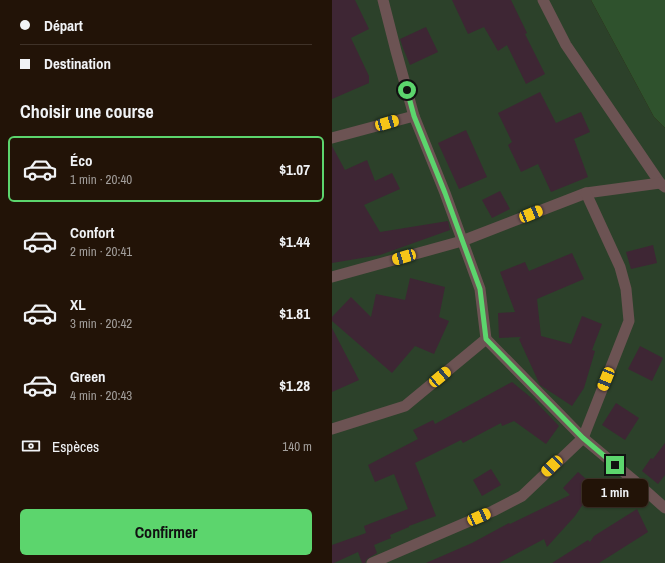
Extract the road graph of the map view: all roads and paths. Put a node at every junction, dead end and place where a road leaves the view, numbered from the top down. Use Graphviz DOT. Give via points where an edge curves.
graph roads {
  1 [pos="383,0"];
  2 [pos="543,0"];
  3 [pos="414,116"];
  4 [pos="332,138"];
  5 [pos="663,185"];
  6 [pos="586,192"];
  7 [pos="462,241"];
  8 [pos="332,277"];
  9 [pos="486,339"];
  10 [pos="332,429"];
  11 [pos="583,438"];
  12 [pos="665,508"];
  13 [pos="372,563"];
  1 -- 3 [label="street"];
  2 -- 5 [label="street" via="566,45"];
  3 -- 4 [label="street"];
  3 -- 7 [label="street"];
  5 -- 6 [label="street"];
  6 -- 7 [label="street"];
  6 -- 11 [label="street" via="620,267 626,289 629,321"];
  7 -- 8 [label="street"];
  7 -- 9 [label="street" via="480,289"];
  9 -- 10 [label="street" via="405,406"];
  9 -- 11 [label="street"];
  11 -- 12 [label="street"];
  11 -- 13 [label="street" via="522,496"];
}
